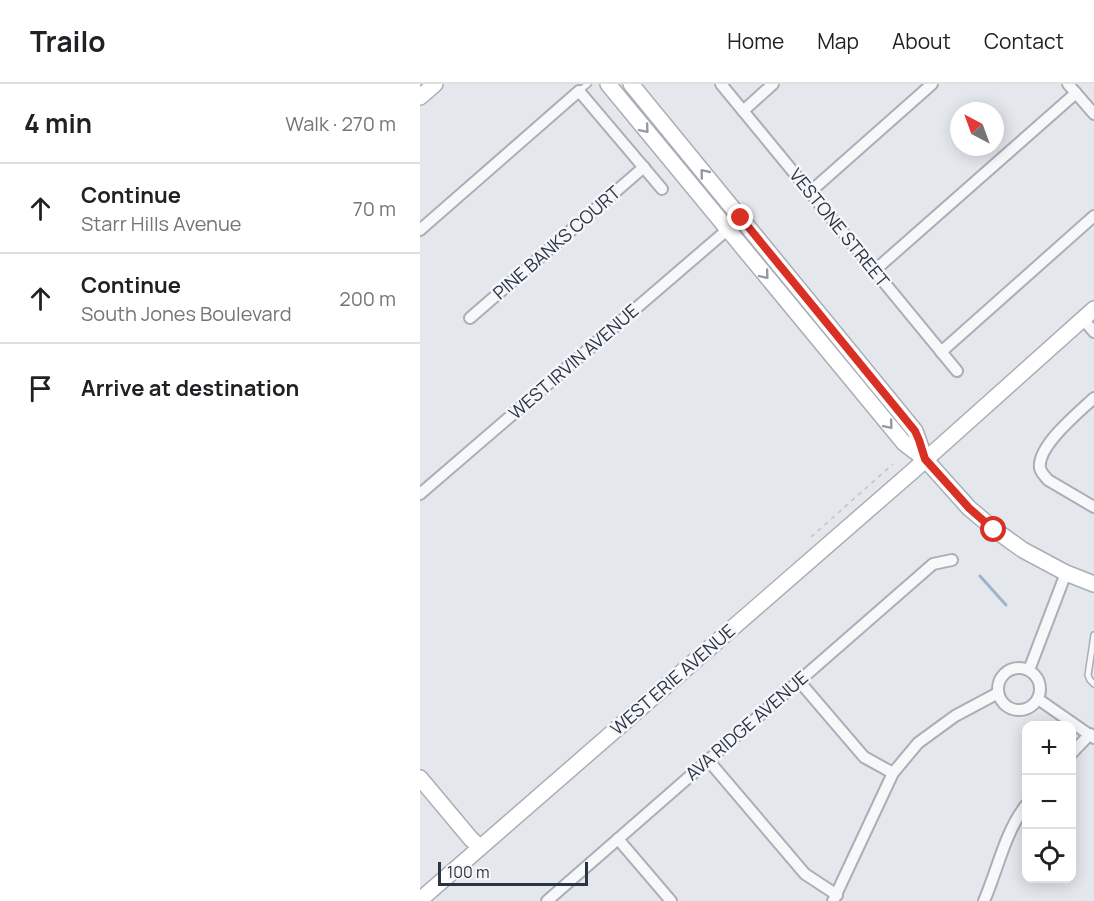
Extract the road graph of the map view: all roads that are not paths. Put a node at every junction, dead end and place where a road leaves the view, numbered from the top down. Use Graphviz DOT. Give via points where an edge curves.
graph roads {
  1 [pos="435,84"];
  2 [pos="608,84"];
  3 [pos="631,84"];
  4 [pos="722,84"];
  5 [pos="773,84"];
  6 [pos="932,84"];
  7 [pos="1068,84"];
  8 [pos="584,88"];
  9 [pos="1076,93"];
  10 [pos="420,97"];
  11 [pos="743,111"];
  12 [pos="1094,114"];
  13 [pos="644,167"];
  14 [pos="662,189"];
  15 [pos="810,192"];
  16 [pos="1094,216"];
  17 [pos="741,218"];
  18 [pos="420,230"];
  19 [pos="728,230"];
  20 [pos="874,271"];
  21 [pos="1088,314"];
  22 [pos="470,318"];
  23 [pos="1094,332"];
  24 [pos="941,352"];
  25 [pos="957,371"];
  26 [pos="1094,398"];
  27 [pos="925,459"];
  28 [pos="420,494"];
  29 [pos="1094,507"];
  30 [pos="952,560"];
  31 [pos="1066,573"];
  32 [pos="1094,584"];
  33 [pos="1094,635"];
  34 [pos="1029,670"];
  35 [pos="799,681"];
  36 [pos="1094,684"];
  37 [pos="998,693"];
  38 [pos="1038,699"];
  39 [pos="1093,737"];
  40 [pos="1076,749"];
  41 [pos="708,760"];
  42 [pos="893,773"];
  43 [pos="420,778"];
  44 [pos="1022,811"];
  45 [pos="618,839"];
  46 [pos="480,847"];
  47 [pos="835,898"];
  48 [pos="420,900"];
  49 [pos="547,901"];
  50 [pos="671,901"];
  51 [pos="984,901"];
  1 -- 10 [label="street"];
  2 -- 19 [label="street, one-way"];
  17 -- 3 [label="street, one-way"];
  4 -- 11 [label="street, VESTONE STREET"];
  5 -- 11 [label="street"];
  6 -- 15 [label="street"];
  7 -- 9 [label="street"];
  8 -- 13 [label="street"];
  8 -- 18 [label="street"];
  9 -- 12 [label="street"];
  9 -- 20 [label="street"];
  11 -- 15 [label="street, VESTONE STREET"];
  13 -- 14 [label="street"];
  13 -- 22 [label="street, PINE BANKS COURT"];
  15 -- 20 [label="street, VESTONE STREET"];
  16 -- 24 [label="street"];
  17 -- 19 [label="street, WEST IRVIN AVENUE"];
  17 -- 27 [label="street" via="915,431"];
  19 -- 27 [label="street, one-way" via="904,443"];
  19 -- 28 [label="street, WEST IRVIN AVENUE"];
  20 -- 24 [label="street, VESTONE STREET"];
  21 -- 23 [label="street"];
  21 -- 27 [label="street, WEST ERIE AVENUE"];
  24 -- 25 [label="street, VESTONE STREET"];
  26 -- 29 [label="street" via="1045,448 1040,468 1048,480"];
  27 -- 31 [label="street" via="981,520"];
  27 -- 46 [label="street, WEST ERIE AVENUE"];
  30 -- 35 [label="street, AVA RIDGE AVENUE" via="933,564"];
  31 -- 32 [label="street"];
  31 -- 34 [label="street"];
  33 -- 36 [label="lane" via="1088,675"];
  34 -- 37 [label="street" via="1017,668 1006,672 999,681"];
  34 -- 38 [label="street" via="1040,683"];
  35 -- 41 [label="street, AVA RIDGE AVENUE"];
  35 -- 42 [label="street" via="864,757"];
  37 -- 38 [label="street" via="1003,703 1017,711 1032,707"];
  37 -- 42 [label="street" via="955,716 918,743"];
  38 -- 39 [label="street"];
  39 -- 40 [label="street"];
  41 -- 45 [label="street, AVA RIDGE AVENUE"];
  41 -- 47 [label="street" via="805,874"];
  42 -- 47 [label="street"];
  43 -- 46 [label="street"];
  44 -- 51 [label="street" via="1004,845"];
  45 -- 49 [label="street, AVA RIDGE AVENUE"];
  45 -- 50 [label="street"];
  46 -- 48 [label="street, WEST ERIE AVENUE"];
}
